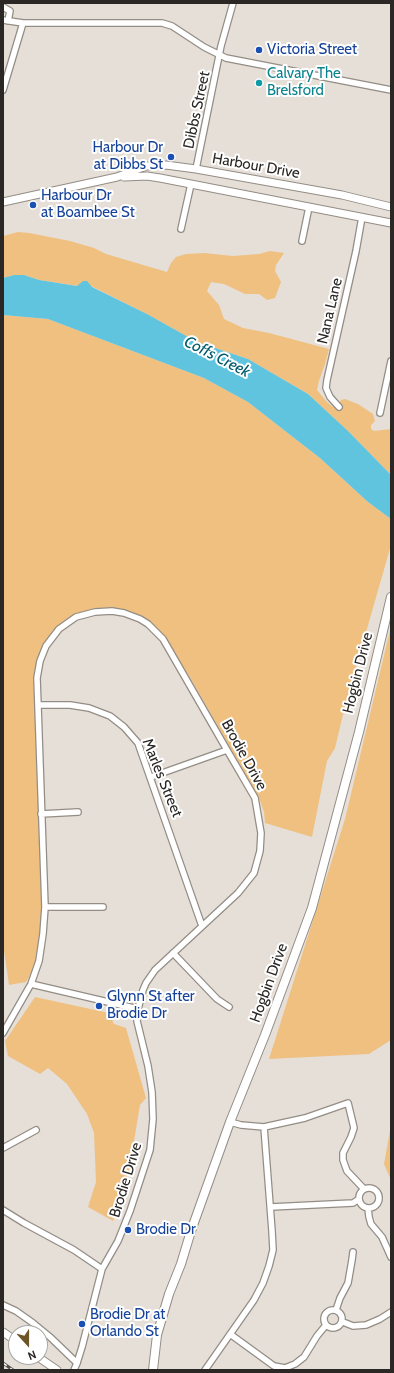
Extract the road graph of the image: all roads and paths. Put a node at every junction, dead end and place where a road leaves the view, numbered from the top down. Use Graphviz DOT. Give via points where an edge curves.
graph roads {
  1 [pos="233,3"];
  2 [pos="3,7"];
  3 [pos="5,20"];
  4 [pos="22,23"];
  5 [pos="220,56"];
  6 [pos="3,90"];
  7 [pos="391,90"];
  8 [pos="196,169"];
  9 [pos="117,177"];
  10 [pos="191,184"];
  11 [pos="3,202"];
  12 [pos="309,206"];
  13 [pos="391,207"];
  14 [pos="362,217"];
  15 [pos="391,223"];
  16 [pos="181,229"];
  17 [pos="302,241"];
  18 [pos="391,361"];
  19 [pos="339,406"];
  20 [pos="380,413"];
  21 [pos="391,597"];
  22 [pos="38,705"];
  23 [pos="227,750"];
  24 [pos="151,777"];
  25 [pos="78,812"];
  26 [pos="41,814"];
  27 [pos="103,906"];
  28 [pos="44,907"];
  29 [pos="202,926"];
  30 [pos="173,953"];
  31 [pos="31,984"];
  32 [pos="229,1007"];
  33 [pos="138,1009"];
  34 [pos="3,1033"];
  35 [pos="230,1122"];
  36 [pos="264,1127"];
  37 [pos="36,1130"];
  38 [pos="3,1148"];
  39 [pos="364,1189"];
  40 [pos="359,1199"];
  41 [pos="271,1207"];
  42 [pos="368,1208"];
  43 [pos="3,1210"];
  44 [pos="353,1252"];
  45 [pos="391,1256"];
  46 [pos="102,1269"];
  47 [pos="3,1305"];
  48 [pos="391,1306"];
  49 [pos="336,1310"];
  50 [pos="391,1311"];
  51 [pos="343,1322"];
  52 [pos="326,1325"];
  53 [pos="230,1334"];
  54 [pos="77,1363"];
  55 [pos="48,1364"];
  56 [pos="57,1370"];
  57 [pos="74,1370"];
  58 [pos="153,1370"];
  59 [pos="205,1370"];
  1 -- 5 [label="street, Dibbs Street"];
  2 -- 3 [label="street" via="10,11"];
  3 -- 4 [label="street"];
  4 -- 5 [label="street" via="162,23 172,26"];
  4 -- 6 [label="street"];
  5 -- 7 [label="street"];
  5 -- 8 [label="street, Dibbs Street"];
  8 -- 9 [label="street, Harbour Drive" via="166,165 146,166"];
  8 -- 13 [label="street, Harbour Drive" via="342,195"];
  9 -- 10 [label="street, Harbour Drive" via="147,176"];
  9 -- 11 [label="street, Harbour Drive"];
  10 -- 12 [label="street, Harbour Drive"];
  10 -- 16 [label="street"];
  12 -- 14 [label="street, Harbour Drive"];
  12 -- 17 [label="street"];
  14 -- 15 [label="street, Harbour Drive"];
  14 -- 19 [label="street, Nana Lane" via="326,388 330,397"];
  18 -- 20 [label="street"];
  21 -- 35 [label="main road, Hogbin Drive" via="312,908"];
  22 -- 23 [label="street, Brodie Drive" via="40,661 46,646 59,628 76,617 95,612 124,613 148,624 162,639"];
  22 -- 24 [label="street, Marles Street" via="70,705 89,708 110,716 138,743"];
  22 -- 26 [label="street, Brodie Drive"];
  23 -- 24 [label="street"];
  23 -- 29 [label="street, Brodie Drive" via="255,798 261,833 260,851 254,873 238,894"];
  24 -- 29 [label="street, Marles Street"];
  25 -- 26 [label="street"];
  26 -- 28 [label="street, Brodie Drive"];
  27 -- 28 [label="street"];
  28 -- 31 [label="street, Brodie Drive" via="41,949"];
  29 -- 30 [label="street, Brodie Drive"];
  30 -- 32 [label="street" via="217,999"];
  30 -- 33 [label="street, Brodie Drive" via="150,976"];
  31 -- 33 [label="street"];
  31 -- 34 [label="street, Brodie Drive"];
  33 -- 46 [label="street, Brodie Drive" via="138,1029 152,1092 150,1150 118,1242"];
  35 -- 36 [label="street"];
  35 -- 58 [label="main road, Hogbin Drive" via="161,1317"];
  36 -- 39 [label="street" via="305,1118 348,1104 354,1128 343,1153 343,1160 347,1171"];
  36 -- 41 [label="street"];
  37 -- 38 [label="street"];
  39 -- 40 [label="street"];
  39 -- 42 [label="street" via="372,1188 378,1194 378,1202"];
  40 -- 41 [label="street" via="353,1203"];
  40 -- 42 [label="street" via="362,1205"];
  41 -- 53 [label="street" via="273,1250 269,1266 254,1300"];
  42 -- 45 [label="street" via="371,1224 382,1237"];
  43 -- 46 [label="street"];
  44 -- 49 [label="street" via="348,1283"];
  46 -- 54 [label="street, Brodie Drive"];
  47 -- 54 [label="street" via="33,1323"];
  48 -- 50 [label="street"];
  49 -- 51 [label="street" via="341,1313"];
  49 -- 52 [label="street" via="330,1310 326,1314"];
  50 -- 51 [label="street" via="366,1325 353,1326"];
  51 -- 52 [label="street" via="337,1328"];
  52 -- 53 [label="street" via="304,1357 285,1368 274,1366"];
  53 -- 59 [label="street"];
  54 -- 57 [label="street, Brodie Drive"];
  55 -- 56 [label="street"];
}
